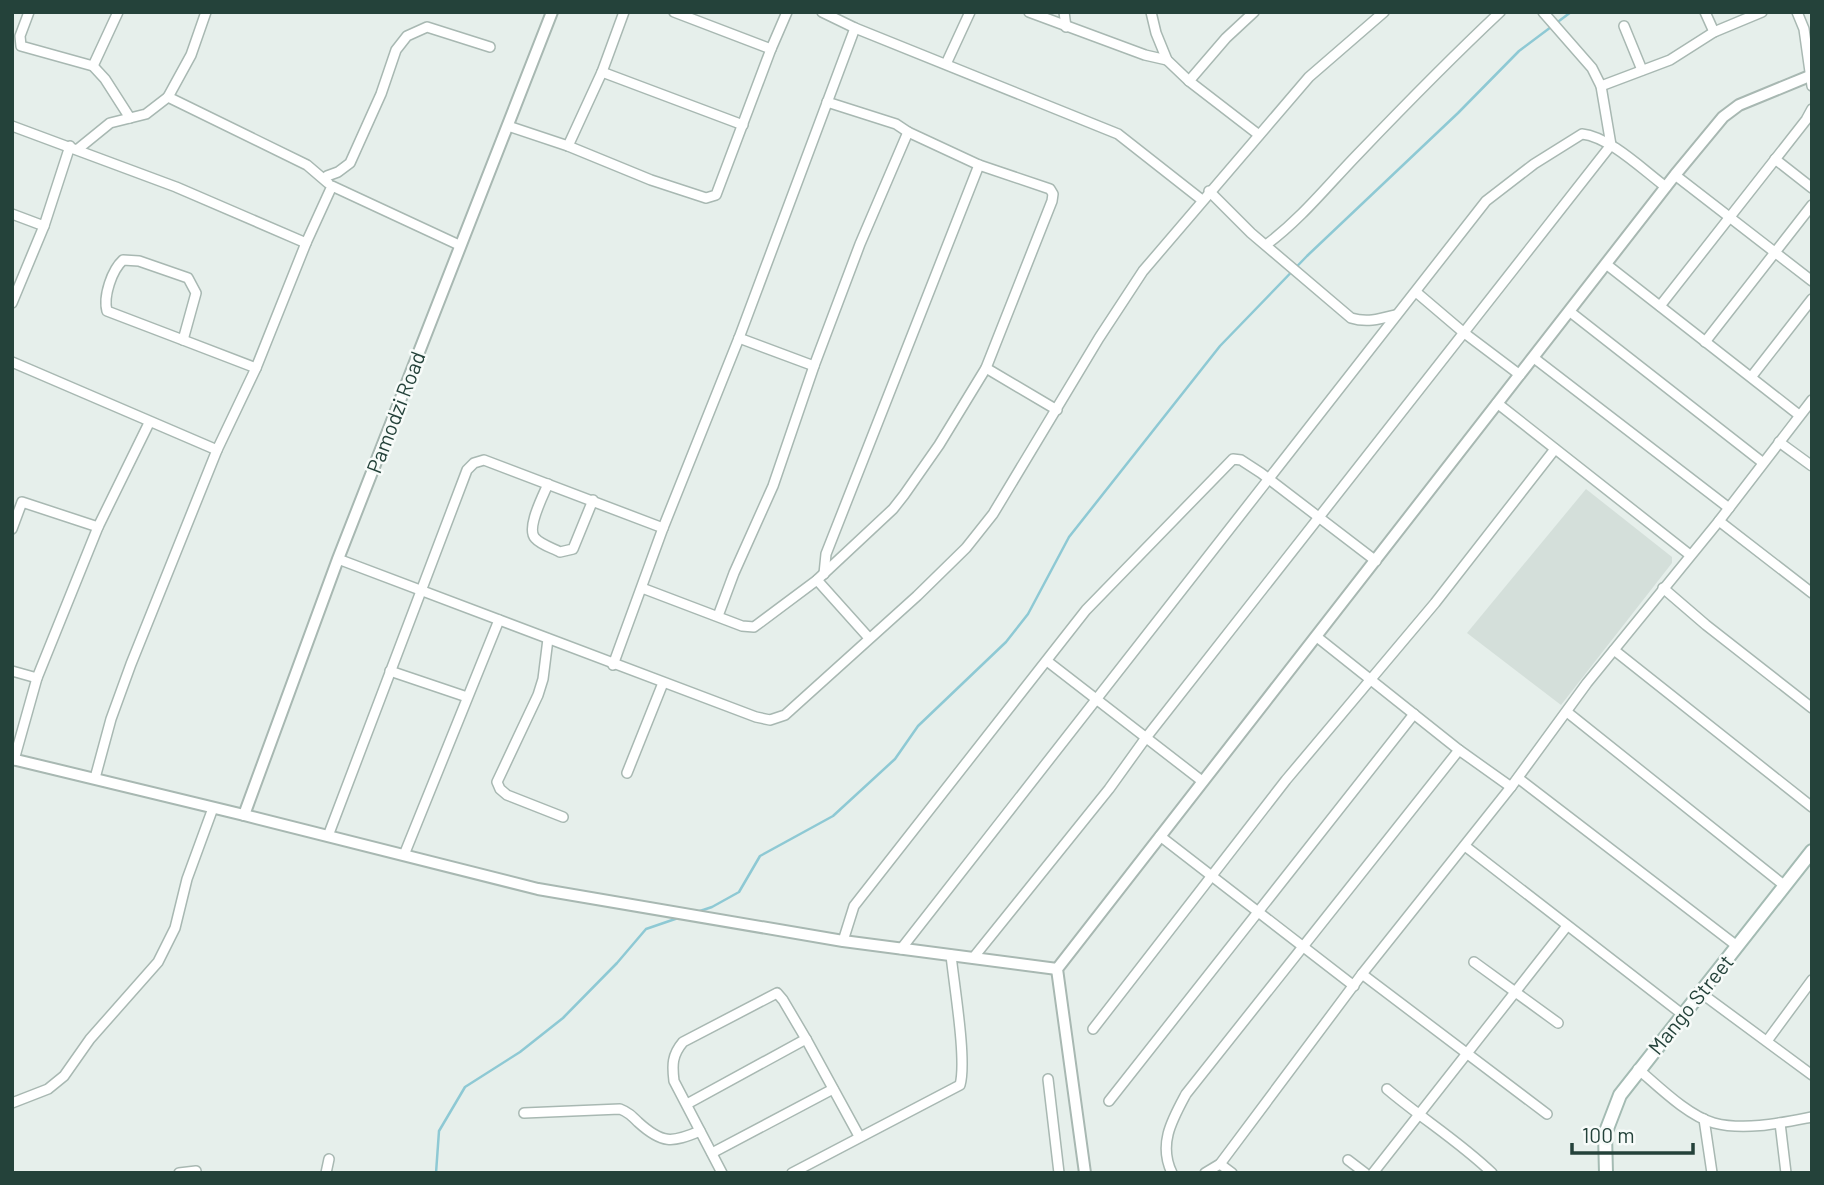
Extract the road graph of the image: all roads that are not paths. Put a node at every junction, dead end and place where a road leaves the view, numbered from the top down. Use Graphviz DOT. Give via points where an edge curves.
graph roads {
  1 [pos="29,12"];
  2 [pos="118,12"];
  3 [pos="206,12"];
  4 [pos="552,12"];
  5 [pos="624,12"];
  6 [pos="674,12"];
  7 [pos="787,12"];
  8 [pos="822,12"];
  9 [pos="970,12"];
  10 [pos="1029,12"];
  11 [pos="1064,12"];
  12 [pos="1151,12"];
  13 [pos="1254,12"];
  14 [pos="1384,12"];
  15 [pos="1500,12"];
  16 [pos="1543,12"];
  17 [pos="1705,12"];
  18 [pos="1762,12"];
  19 [pos="1797,12"];
  20 [pos="1624,26"];
  21 [pos="1066,27"];
  22 [pos="855,28"];
  23 [pos="1714,32"];
  24 [pos="16,34"];
  25 [pos="491,47"];
  26 [pos="771,49"];
  27 [pos="1167,60"];
  28 [pos="946,64"];
  29 [pos="93,66"];
  30 [pos="1642,70"];
  31 [pos="602,72"];
  32 [pos="1811,79"];
  33 [pos="1189,81"];
  34 [pos="1601,86"];
  35 [pos="168,97"];
  36 [pos="827,102"];
  37 [pos="1812,109"];
  38 [pos="130,118"];
  39 [pos="743,125"];
  40 [pos="12,126"];
  41 [pos="508,126"];
  42 [pos="908,132"];
  43 [pos="1259,135"];
  44 [pos="1611,145"];
  45 [pos="568,146"];
  46 [pos="74,148"];
  47 [pos="1776,159"];
  48 [pos="979,165"];
  49 [pos="1675,175"];
  50 [pos="327,176"];
  51 [pos="332,186"];
  52 [pos="1665,187"];
  53 [pos="1812,188"];
  54 [pos="1209,191"];
  55 [pos="1202,200"];
  56 [pos="1812,205"];
  57 [pos="12,214"];
  58 [pos="1729,218"];
  59 [pos="44,226"];
  60 [pos="306,243"];
  61 [pos="459,245"];
  62 [pos="1266,245"];
  63 [pos="1775,252"];
  64 [pos="1606,264"];
  65 [pos="1812,281"];
  66 [pos="1416,292"];
  67 [pos="1812,299"];
  68 [pos="12,303"];
  69 [pos="1660,306"];
  70 [pos="1569,312"];
  71 [pos="1396,315"];
  72 [pos="1463,332"];
  73 [pos="739,338"];
  74 [pos="183,340"];
  75 [pos="1705,342"];
  76 [pos="1534,358"];
  77 [pos="12,362"];
  78 [pos="814,366"];
  79 [pos="256,368"];
  80 [pos="986,368"];
  81 [pos="1520,375"];
  82 [pos="1752,376"];
  83 [pos="1812,400"];
  84 [pos="1497,404"];
  85 [pos="1057,410"];
  86 [pos="1799,415"];
  87 [pos="149,422"];
  88 [pos="1779,442"];
  89 [pos="1555,449"];
  90 [pos="217,450"];
  91 [pos="1762,462"];
  92 [pos="1812,466"];
  93 [pos="1268,478"];
  94 [pos="548,484"];
  95 [pos="593,500"];
  96 [pos="17,501"];
  97 [pos="1729,508"];
  98 [pos="1320,517"];
  99 [pos="1719,521"];
  100 [pos="98,527"];
  101 [pos="663,528"];
  102 [pos="12,529"];
  103 [pos="1690,555"];
  104 [pos="338,559"];
  105 [pos="1376,561"];
  106 [pos="820,577"];
  107 [pos="642,588"];
  108 [pos="1663,589"];
  109 [pos="422,590"];
  110 [pos="1812,593"];
  111 [pos="718,616"];
  112 [pos="499,620"];
  113 [pos="1317,637"];
  114 [pos="869,638"];
  115 [pos="548,639"];
  116 [pos="1614,650"];
  117 [pos="1048,661"];
  118 [pos="613,665"];
  119 [pos="12,671"];
  120 [pos="390,671"];
  121 [pos="37,678"];
  122 [pos="1370,680"];
  123 [pos="663,683"];
  124 [pos="467,697"];
  125 [pos="1096,701"];
  126 [pos="1812,708"];
  127 [pos="1567,712"];
  128 [pos="1414,714"];
  129 [pos="1145,739"];
  130 [pos="1459,750"];
  131 [pos="13,759"];
  132 [pos="627,773"];
  133 [pos="95,778"];
  134 [pos="1518,778"];
  135 [pos="1202,781"];
  136 [pos="1511,788"];
  137 [pos="1812,807"];
  138 [pos="213,808"];
  139 [pos="244,815"];
  140 [pos="563,817"];
  141 [pos="328,836"];
  142 [pos="1160,836"];
  143 [pos="1465,846"];
  144 [pos="1812,850"];
  145 [pos="404,855"];
  146 [pos="1212,877"];
  147 [pos="1785,886"];
  148 [pos="1258,912"];
  149 [pos="1567,926"];
  150 [pos="843,942"];
  151 [pos="1737,946"];
  152 [pos="1303,947"];
  153 [pos="901,949"];
  154 [pos="951,956"];
  155 [pos="973,958"];
  156 [pos="1474,962"];
  157 [pos="1056,969"];
  158 [pos="1362,974"];
  159 [pos="1812,980"];
  160 [pos="1353,986"];
  161 [pos="1515,992"];
  162 [pos="1701,993"];
  163 [pos="1682,1014"];
  164 [pos="1558,1023"];
  165 [pos="1093,1029"];
  166 [pos="806,1039"];
  167 [pos="1767,1041"];
  168 [pos="1467,1052"];
  169 [pos="1638,1069"];
  170 [pos="1811,1074"];
  171 [pos="1048,1079"];
  172 [pos="833,1089"];
  173 [pos="1387,1089"];
  174 [pos="1108,1101"];
  175 [pos="12,1103"];
  176 [pos="687,1104"];
  177 [pos="524,1113"];
  178 [pos="1547,1114"];
  179 [pos="1418,1115"];
  180 [pos="1812,1117"];
  181 [pos="1704,1119"];
  182 [pos="1780,1124"];
  183 [pos="700,1131"];
  184 [pos="859,1136"];
  185 [pos="712,1153"];
  186 [pos="329,1159"];
  187 [pos="1348,1160"];
  188 [pos="1220,1164"];
  189 [pos="196,1171"];
  190 [pos="179,1173"];
  191 [pos="326,1173"];
  192 [pos="722,1173"];
  193 [pos="792,1173"];
  194 [pos="1059,1173"];
  195 [pos="1086,1173"];
  196 [pos="1172,1173"];
  197 [pos="1205,1173"];
  198 [pos="1232,1173"];
  199 [pos="1365,1173"];
  200 [pos="1373,1173"];
  201 [pos="1492,1173"];
  202 [pos="1606,1173"];
  203 [pos="1712,1173"];
  204 [pos="1786,1173"];
  1 -- 24 [label="street"];
  2 -- 29 [label="street"];
  3 -- 35 [label="street" via="191,55"];
  4 -- 41 [label="street, Pamodzi Road"];
  5 -- 31 [label="street"];
  6 -- 26 [label="street"];
  7 -- 26 [label="street"];
  8 -- 22 [label="street"];
  9 -- 28 [label="street"];
  10 -- 21 [label="street"];
  11 -- 21 [label="street"];
  12 -- 27 [label="street"];
  13 -- 33 [label="street"];
  14 -- 43 [label="street" via="1308,77"];
  15 -- 62 [label="street" via="1434,74 1310,208"];
  16 -- 34 [label="street" via="1582,55"];
  17 -- 23 [label="street"];
  18 -- 23 [label="street"];
  19 -- 32 [label="street"];
  20 -- 30 [label="street"];
  21 -- 27 [label="street"];
  22 -- 28 [label="street"];
  22 -- 36 [label="street"];
  23 -- 30 [label="street" via="1670,60"];
  24 -- 29 [label="street" via="25,48"];
  25 -- 50 [label="street" via="427,27 407,36 396,50 350,163"];
  26 -- 39 [label="street"];
  27 -- 33 [label="street"];
  28 -- 55 [label="street" via="1118,134"];
  29 -- 38 [label="street"];
  30 -- 34 [label="street"];
  31 -- 39 [label="street"];
  31 -- 45 [label="street"];
  32 -- 49 [label="street" via="1738,105"];
  33 -- 43 [label="street"];
  34 -- 44 [label="street"];
  35 -- 38 [label="street" via="146,114"];
  35 -- 51 [label="street" via="307,165"];
  36 -- 42 [label="street"];
  36 -- 73 [label="street"];
  37 -- 47 [label="street"];
  38 -- 46 [label="street" via="110,123"];
  39 -- 45 [label="street" via="716,195 706,198"];
  40 -- 46 [label="street"];
  41 -- 45 [label="street"];
  41 -- 61 [label="street, Pamodzi Road"];
  42 -- 48 [label="street"];
  42 -- 78 [label="street"];
  43 -- 54 [label="street"];
  44 -- 52 [label="street"];
  44 -- 66 [label="street" via="1589,135 1573,137 1497,191"];
  44 -- 72 [label="street"];
  46 -- 59 [label="street"];
  46 -- 60 [label="street"];
  47 -- 53 [label="street"];
  47 -- 58 [label="street"];
  48 -- 80 [label="street" via="1051,189 1053,194"];
  48 -- 106 [label="street"];
  49 -- 52 [label="street"];
  49 -- 58 [label="street"];
  51 -- 60 [label="street"];
  51 -- 61 [label="street"];
  52 -- 64 [label="street"];
  54 -- 55 [label="street"];
  54 -- 62 [label="street"];
  55 -- 85 [label="street" via="1143,271"];
  56 -- 63 [label="street"];
  57 -- 59 [label="street"];
  58 -- 63 [label="street"];
  58 -- 69 [label="street"];
  59 -- 68 [label="street"];
  60 -- 79 [label="street"];
  61 -- 104 [label="street, Pamodzi Road"];
  62 -- 71 [label="street" via="1351,318 1373,321"];
  63 -- 65 [label="street"];
  63 -- 75 [label="street"];
  64 -- 69 [label="street"];
  64 -- 70 [label="street"];
  66 -- 71 [label="street"];
  66 -- 72 [label="street"];
  67 -- 82 [label="street"];
  69 -- 75 [label="street"];
  70 -- 76 [label="street"];
  70 -- 91 [label="street"];
  71 -- 93 [label="street"];
  72 -- 81 [label="street"];
  72 -- 98 [label="street"];
  73 -- 78 [label="street"];
  73 -- 101 [label="street"];
  74 -- 74 [label="street" via="107,311 112,279 123,260 188,278 196,293"];
  74 -- 79 [label="street"];
  75 -- 82 [label="street"];
  76 -- 81 [label="street"];
  76 -- 97 [label="street"];
  77 -- 87 [label="street"];
  78 -- 111 [label="street" via="773,486"];
  79 -- 90 [label="street"];
  80 -- 85 [label="street"];
  80 -- 106 [label="street" via="893,509"];
  81 -- 84 [label="street"];
  82 -- 86 [label="street"];
  83 -- 86 [label="street"];
  84 -- 89 [label="street"];
  84 -- 105 [label="street"];
  85 -- 114 [label="street" via="993,514 966,548"];
  86 -- 88 [label="street"];
  87 -- 90 [label="street"];
  87 -- 100 [label="street"];
  88 -- 91 [label="street"];
  88 -- 92 [label="street"];
  89 -- 103 [label="street"];
  89 -- 122 [label="street"];
  90 -- 133 [label="street" via="131,664"];
  91 -- 97 [label="street"];
  93 -- 98 [label="street"];
  93 -- 117 [label="street" via="1241,460 1233,459 1223,467 1086,610"];
  93 -- 125 [label="street"];
  94 -- 95 [label="street"];
  94 -- 95 [label="street" via="532,533 561,552 573,549"];
  94 -- 109 [label="street" via="484,460 474,463 467,470"];
  95 -- 101 [label="street"];
  96 -- 100 [label="street"];
  96 -- 102 [label="street"];
  97 -- 99 [label="street"];
  98 -- 105 [label="street"];
  98 -- 129 [label="street"];
  99 -- 103 [label="street"];
  99 -- 110 [label="street"];
  100 -- 121 [label="street"];
  101 -- 107 [label="street"];
  103 -- 108 [label="street"];
  104 -- 109 [label="street"];
  104 -- 139 [label="street, Pamodzi Road"];
  105 -- 113 [label="street"];
  106 -- 111 [label="street" via="754,627"];
  106 -- 114 [label="street"];
  107 -- 111 [label="street"];
  107 -- 118 [label="street"];
  108 -- 116 [label="street"];
  108 -- 126 [label="street"];
  109 -- 112 [label="street"];
  109 -- 120 [label="street"];
  112 -- 115 [label="street"];
  112 -- 124 [label="street"];
  113 -- 122 [label="street"];
  113 -- 135 [label="street"];
  114 -- 123 [label="street" via="785,715 770,720"];
  115 -- 118 [label="street"];
  115 -- 140 [label="street" via="538,695 498,782 507,795"];
  116 -- 127 [label="street"];
  116 -- 137 [label="street"];
  117 -- 125 [label="street"];
  117 -- 150 [label="street" via="854,906"];
  118 -- 123 [label="street"];
  119 -- 121 [label="street"];
  120 -- 124 [label="street"];
  120 -- 141 [label="street"];
  121 -- 131 [label="street"];
  122 -- 128 [label="street"];
  122 -- 146 [label="street"];
  123 -- 132 [label="street"];
  124 -- 145 [label="street"];
  125 -- 129 [label="street"];
  125 -- 153 [label="street"];
  127 -- 134 [label="street"];
  127 -- 147 [label="street"];
  128 -- 130 [label="street"];
  128 -- 148 [label="street"];
  129 -- 135 [label="street"];
  129 -- 155 [label="street"];
  130 -- 136 [label="street"];
  130 -- 152 [label="street"];
  131 -- 133 [label="street"];
  133 -- 138 [label="street"];
  134 -- 136 [label="street"];
  134 -- 151 [label="street"];
  135 -- 142 [label="street"];
  136 -- 143 [label="street"];
  138 -- 139 [label="street"];
  138 -- 175 [label="street" via="175,928 158,962 64,1076"];
  139 -- 141 [label="street"];
  141 -- 145 [label="street"];
  142 -- 146 [label="street"];
  142 -- 157 [label="street"];
  143 -- 149 [label="street"];
  143 -- 158 [label="street"];
  144 -- 147 [label="main road, Mango Street"];
  145 -- 150 [label="street" via="538,890"];
  146 -- 148 [label="street"];
  146 -- 165 [label="street"];
  147 -- 151 [label="main road, Mango Street"];
  148 -- 152 [label="street"];
  148 -- 174 [label="street"];
  149 -- 161 [label="street"];
  149 -- 163 [label="street"];
  150 -- 153 [label="street"];
  151 -- 162 [label="main road, Mango Street"];
  152 -- 160 [label="street"];
  152 -- 196 [label="street" via="1186,1094 1165,1144"];
  153 -- 154 [label="street"];
  154 -- 155 [label="street"];
  154 -- 184 [label="street" via="962,1059 960,1085"];
  155 -- 157 [label="street"];
  156 -- 161 [label="street"];
  157 -- 195 [label="street"];
  158 -- 160 [label="street"];
  158 -- 168 [label="street"];
  159 -- 167 [label="street"];
  160 -- 188 [label="street"];
  161 -- 164 [label="street"];
  161 -- 168 [label="street"];
  162 -- 163 [label="main road, Mango Street"];
  162 -- 167 [label="street"];
  163 -- 169 [label="main road, Mango Street"];
  166 -- 172 [label="street"];
  166 -- 176 [label="street"];
  166 -- 176 [label="street" via="777,993 683,1042 674,1052 672,1065 674,1081"];
  167 -- 170 [label="street"];
  168 -- 178 [label="street"];
  168 -- 179 [label="street"];
  169 -- 181 [label="street"];
  169 -- 202 [label="main road, Mango Street" via="1610,1116 1605,1134"];
  171 -- 194 [label="street"];
  172 -- 184 [label="street"];
  172 -- 185 [label="street"];
  173 -- 179 [label="street"];
  176 -- 183 [label="street"];
  177 -- 183 [label="street" via="620,1109 663,1140"];
  179 -- 200 [label="street"];
  179 -- 201 [label="street"];
  180 -- 182 [label="street"];
  181 -- 182 [label="street" via="1726,1125"];
  181 -- 203 [label="street"];
  182 -- 204 [label="street"];
  183 -- 185 [label="street"];
  184 -- 193 [label="street"];
  185 -- 192 [label="street"];
  186 -- 191 [label="street"];
  187 -- 199 [label="street"];
  188 -- 197 [label="street"];
  188 -- 198 [label="street"];
  189 -- 190 [label="street"];
}
